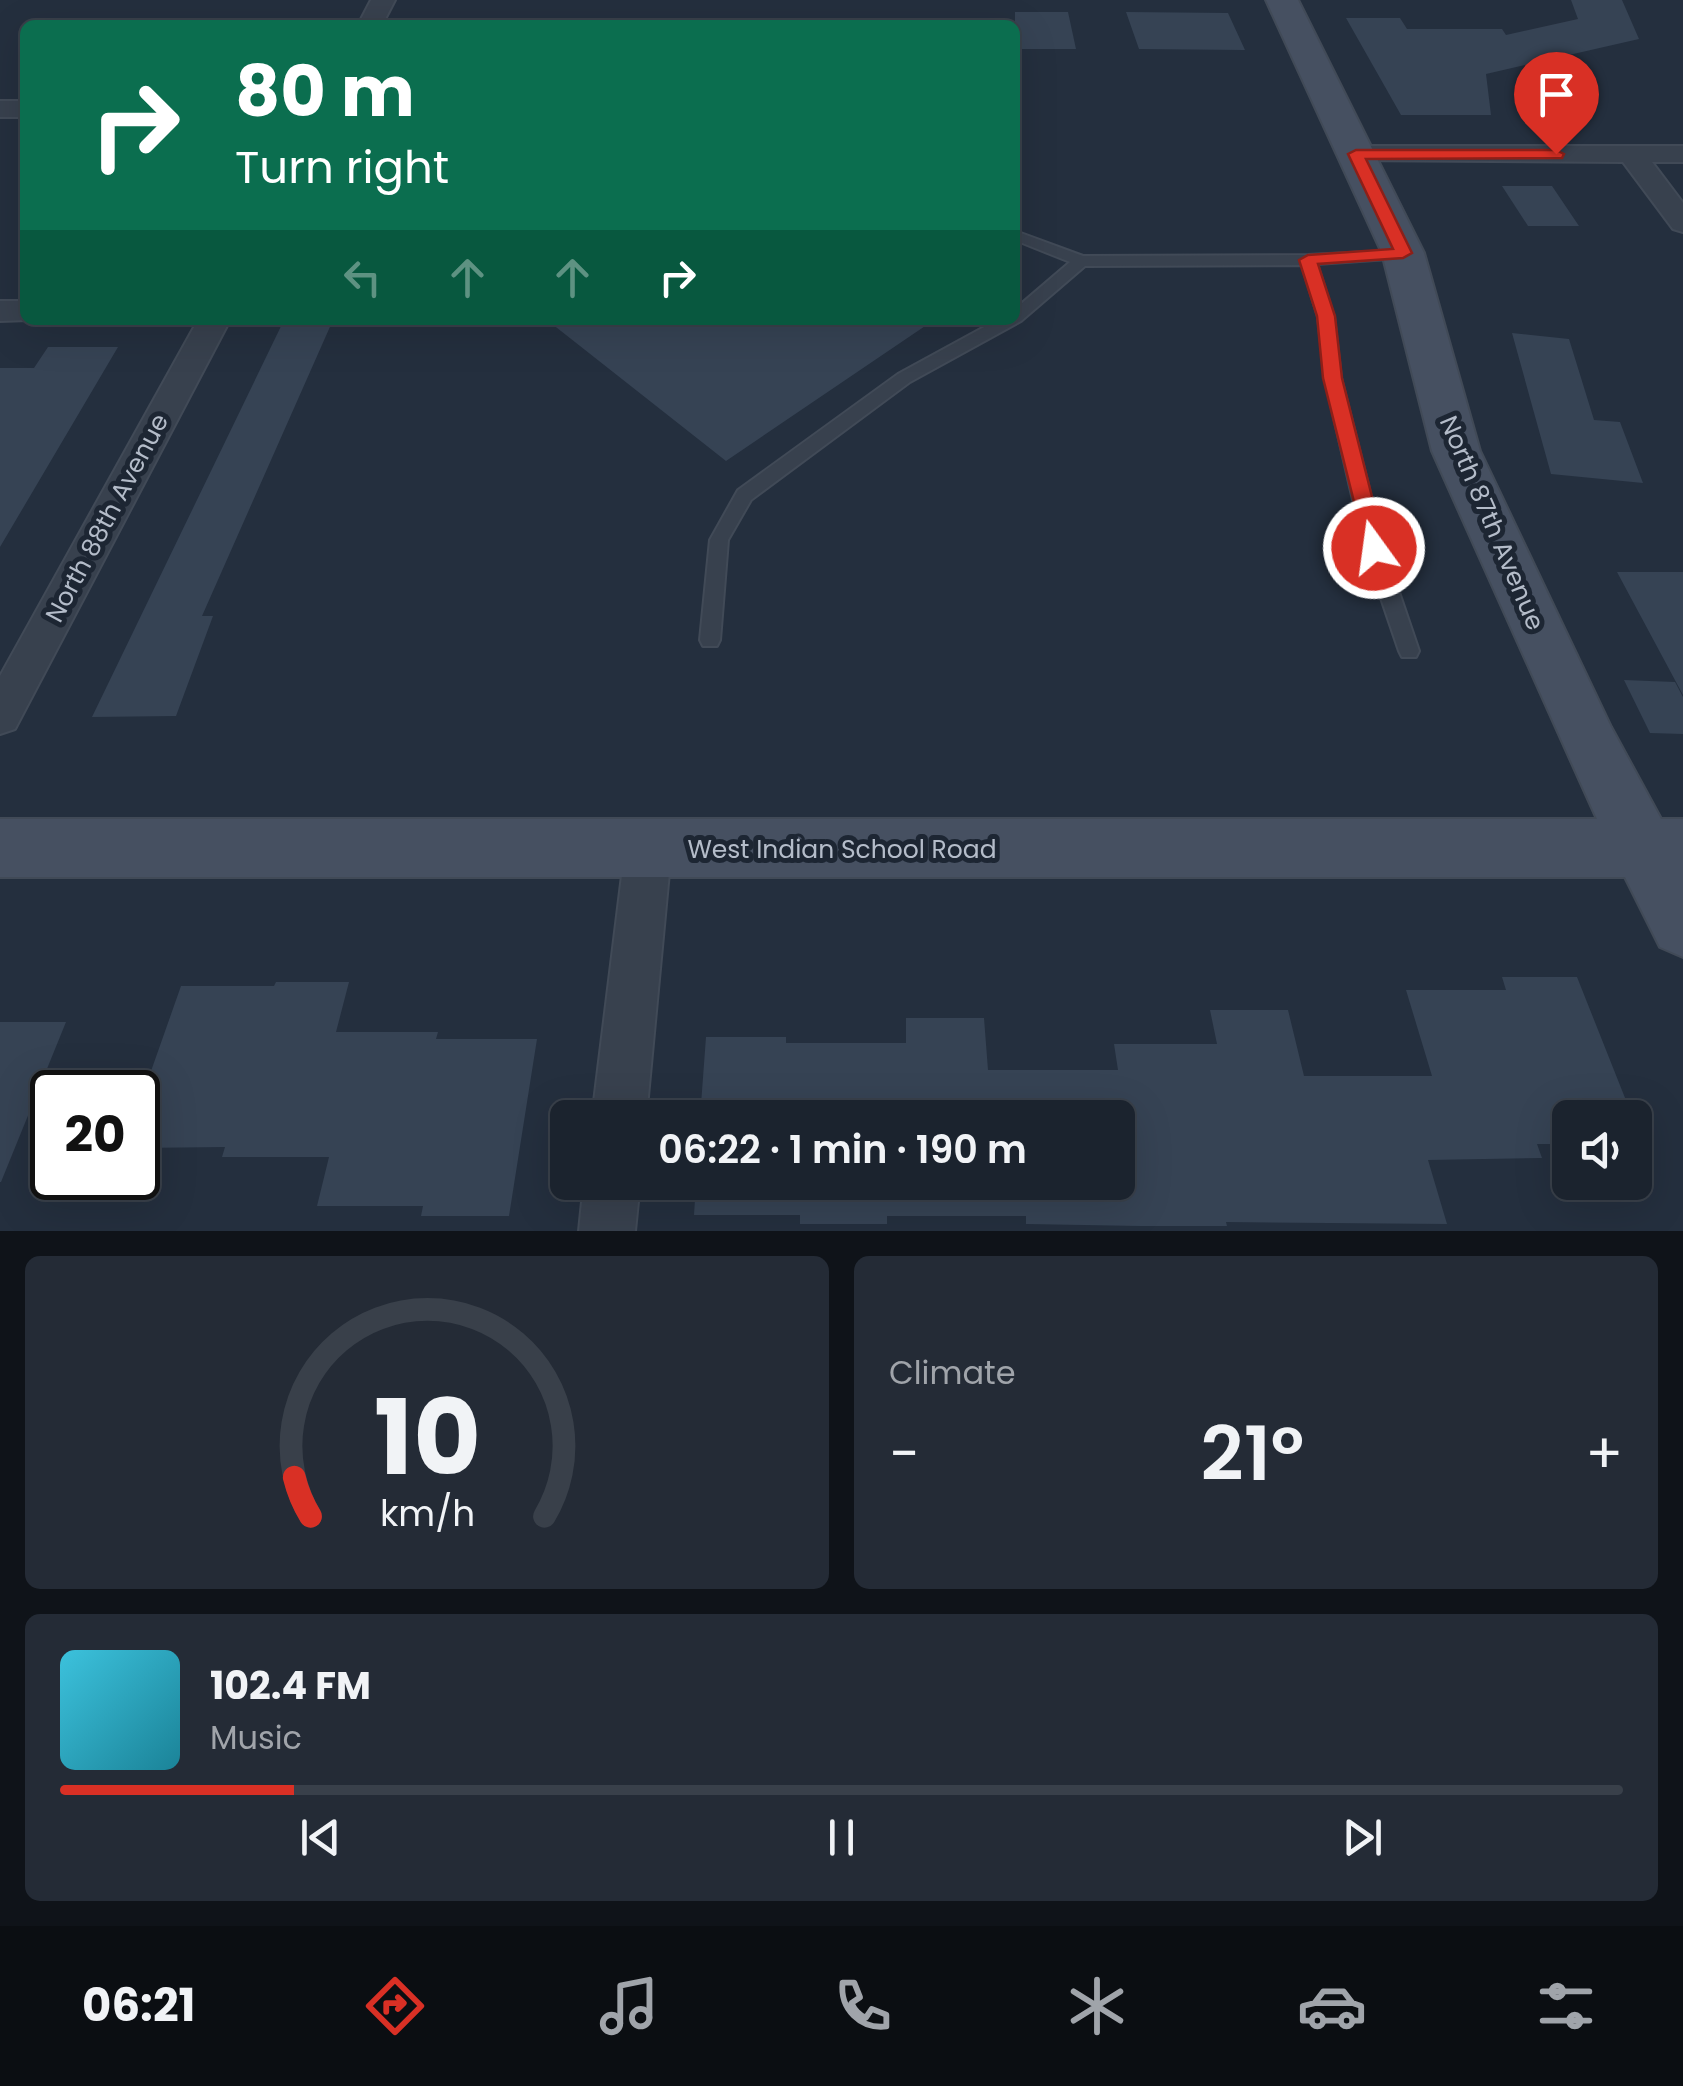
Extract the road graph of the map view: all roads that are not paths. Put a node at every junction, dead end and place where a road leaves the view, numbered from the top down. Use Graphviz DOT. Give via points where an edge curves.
graph roads {
  1 [pos="1282,0"];
  2 [pos="1356,154"];
  3 [pos="1632,154"];
  4 [pos="1683,154"];
  5 [pos="1683,224"];
  6 [pos="1020,237"];
  7 [pos="1403,253"];
  8 [pos="1308,260"];
  9 [pos="1081,261"];
  10 [pos="1020,311"];
  11 [pos="211,325"];
  12 [pos="999,325"];
  13 [pos="710,640"];
  14 [pos="1408,651"];
  15 [pos="0,716"];
  16 [pos="1662,847"];
  17 [pos="0,848"];
  18 [pos="648,851"];
  19 [pos="1683,925"];
  20 [pos="621,1100"];
  21 [pos="610,1200"];
  22 [pos="607,1231"];
  1 -- 2 [label="street, North 87th Avenue"];
  2 -- 3 [label="street"];
  2 -- 7 [label="street, North 87th Avenue"];
  3 -- 4 [label="street"];
  3 -- 5 [label="street"];
  6 -- 9 [label="lane"];
  7 -- 8 [label="lane"];
  7 -- 16 [label="street, North 87th Avenue" via="1456,451"];
  8 -- 9 [label="lane"];
  8 -- 14 [label="lane" via="1326,316 1333,378 1374,548"];
  9 -- 10 [label="lane"];
  11 -- 15 [label="street, North 88th Avenue"];
  12 -- 13 [label="lane" via="904,378 744,495 719,540"];
  16 -- 18 [label="street, West Indian School Road"];
  16 -- 19 [label="street, North 87th Avenue"];
  17 -- 18 [label="street, West Indian School Road"];
  18 -- 20 [label="street"];
  21 -- 22 [label="street"];
}
